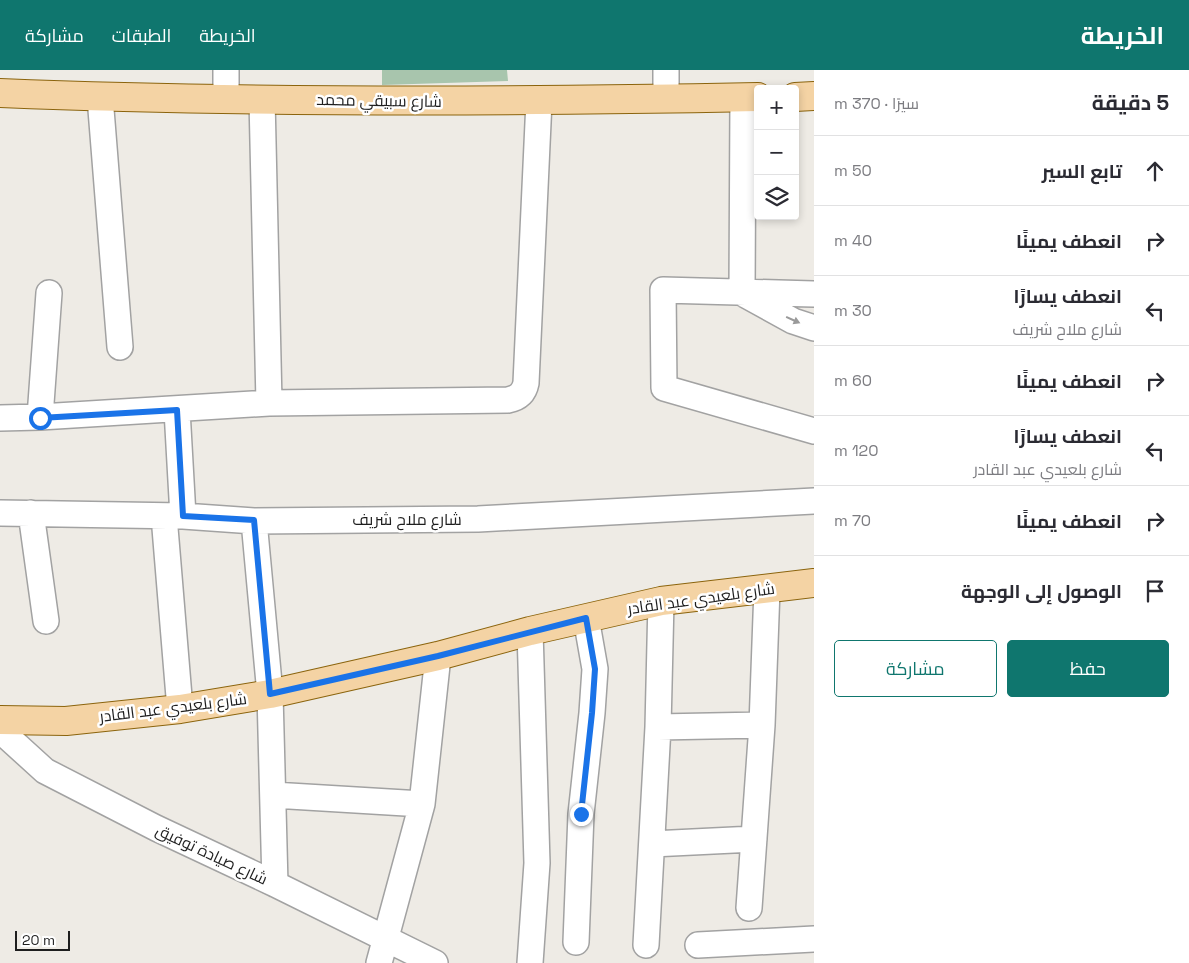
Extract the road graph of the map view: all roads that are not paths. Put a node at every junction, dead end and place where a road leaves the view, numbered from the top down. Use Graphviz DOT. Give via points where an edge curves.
graph roads {
  1 [pos="226,70"];
  2 [pos="666,70"];
  3 [pos="0,93"];
  4 [pos="799,96"];
  5 [pos="814,96"];
  6 [pos="100,97"];
  7 [pos="750,97"];
  8 [pos="226,98"];
  9 [pos="262,98"];
  10 [pos="666,99"];
  11 [pos="539,101"];
  12 [pos="49,293"];
  13 [pos="742,293"];
  14 [pos="814,294"];
  15 [pos="814,328"];
  16 [pos="120,346"];
  17 [pos="269,403"];
  18 [pos="177,410"];
  19 [pos="0,418"];
  20 [pos="40,418"];
  21 [pos="814,431"];
  22 [pos="814,500"];
  23 [pos="0,513"];
  24 [pos="31,513"];
  25 [pos="174,516"];
  26 [pos="254,520"];
  27 [pos="814,583"];
  28 [pos="767,589"];
  29 [pos="660,601"];
  30 [pos="586,618"];
  31 [pos="46,621"];
  32 [pos="530,631"];
  33 [pos="438,656"];
  34 [pos="270,694"];
  35 [pos="180,709"];
  36 [pos="0,720"];
  37 [pos="762,725"];
  38 [pos="658,727"];
  39 [pos="0,730"];
  40 [pos="273,795"];
  41 [pos="422,804"];
  42 [pos="754,839"];
  43 [pos="652,844"];
  44 [pos="275,884"];
  45 [pos="749,908"];
  46 [pos="386,939"];
  47 [pos="814,939"];
  48 [pos="576,942"];
  49 [pos="646,945"];
  50 [pos="698,945"];
  51 [pos="379,963"];
  52 [pos="435,963"];
  53 [pos="530,963"];
  1 -- 8 [label="street"];
  2 -- 10 [label="street"];
  3 -- 6 [label="main road, شارع سبيقي محمد"];
  4 -- 5 [label="main road"];
  6 -- 8 [label="main road, شارع سبيقي محمد"];
  6 -- 16 [label="street"];
  7 -- 10 [label="main road, شارع سبيقي محمد"];
  7 -- 13 [label="street"];
  8 -- 9 [label="main road, شارع سبيقي محمد"];
  9 -- 11 [label="main road, شارع سبيقي محمد"];
  9 -- 17 [label="street"];
  10 -- 11 [label="main road, شارع سبيقي محمد"];
  11 -- 17 [label="street" via="526,383 523,392 508,400"];
  12 -- 20 [label="street"];
  13 -- 14 [label="street"];
  13 -- 15 [label="street, one-way"];
  13 -- 21 [label="street" via="663,290 664,388"];
  17 -- 18 [label="street"];
  18 -- 20 [label="street"];
  18 -- 25 [label="street"];
  19 -- 20 [label="street"];
  22 -- 26 [label="street, شارع ملاح شريف" via="478,519"];
  23 -- 24 [label="street, شارع ملاح شريف"];
  24 -- 25 [label="street, شارع ملاح شريف"];
  24 -- 31 [label="street"];
  25 -- 26 [label="street, شارع ملاح شريف"];
  25 -- 35 [label="street"];
  26 -- 34 [label="street"];
  27 -- 28 [label="main road, شارع بلعيدي عبد القادر"];
  28 -- 29 [label="main road, شارع بلعيدي عبد القادر"];
  28 -- 37 [label="street"];
  29 -- 30 [label="main road, شارع بلعيدي عبد القادر"];
  29 -- 38 [label="street"];
  30 -- 32 [label="main road, شارع بلعيدي عبد القادر"];
  30 -- 48 [label="street" via="595,669 581,814"];
  32 -- 33 [label="main road, شارع بلعيدي عبد القادر"];
  32 -- 53 [label="street" via="537,863"];
  33 -- 34 [label="main road, شارع بلعيدي عبد القادر"];
  33 -- 41 [label="street"];
  34 -- 35 [label="main road, شارع بلعيدي عبد القادر"];
  34 -- 40 [label="street"];
  35 -- 36 [label="main road, شارع بلعيدي عبد القادر" via="66,721"];
  37 -- 38 [label="street"];
  37 -- 42 [label="street"];
  38 -- 43 [label="street"];
  39 -- 44 [label="street, شارع صيادة توفيق" via="45,770 156,828"];
  40 -- 41 [label="street"];
  40 -- 44 [label="street"];
  41 -- 46 [label="street"];
  42 -- 43 [label="street"];
  42 -- 45 [label="street"];
  43 -- 49 [label="street"];
  44 -- 46 [label="street, شارع صيادة توفيق"];
  46 -- 51 [label="street"];
  46 -- 52 [label="street, شارع صيادة توفيق"];
  47 -- 50 [label="street"];
}
